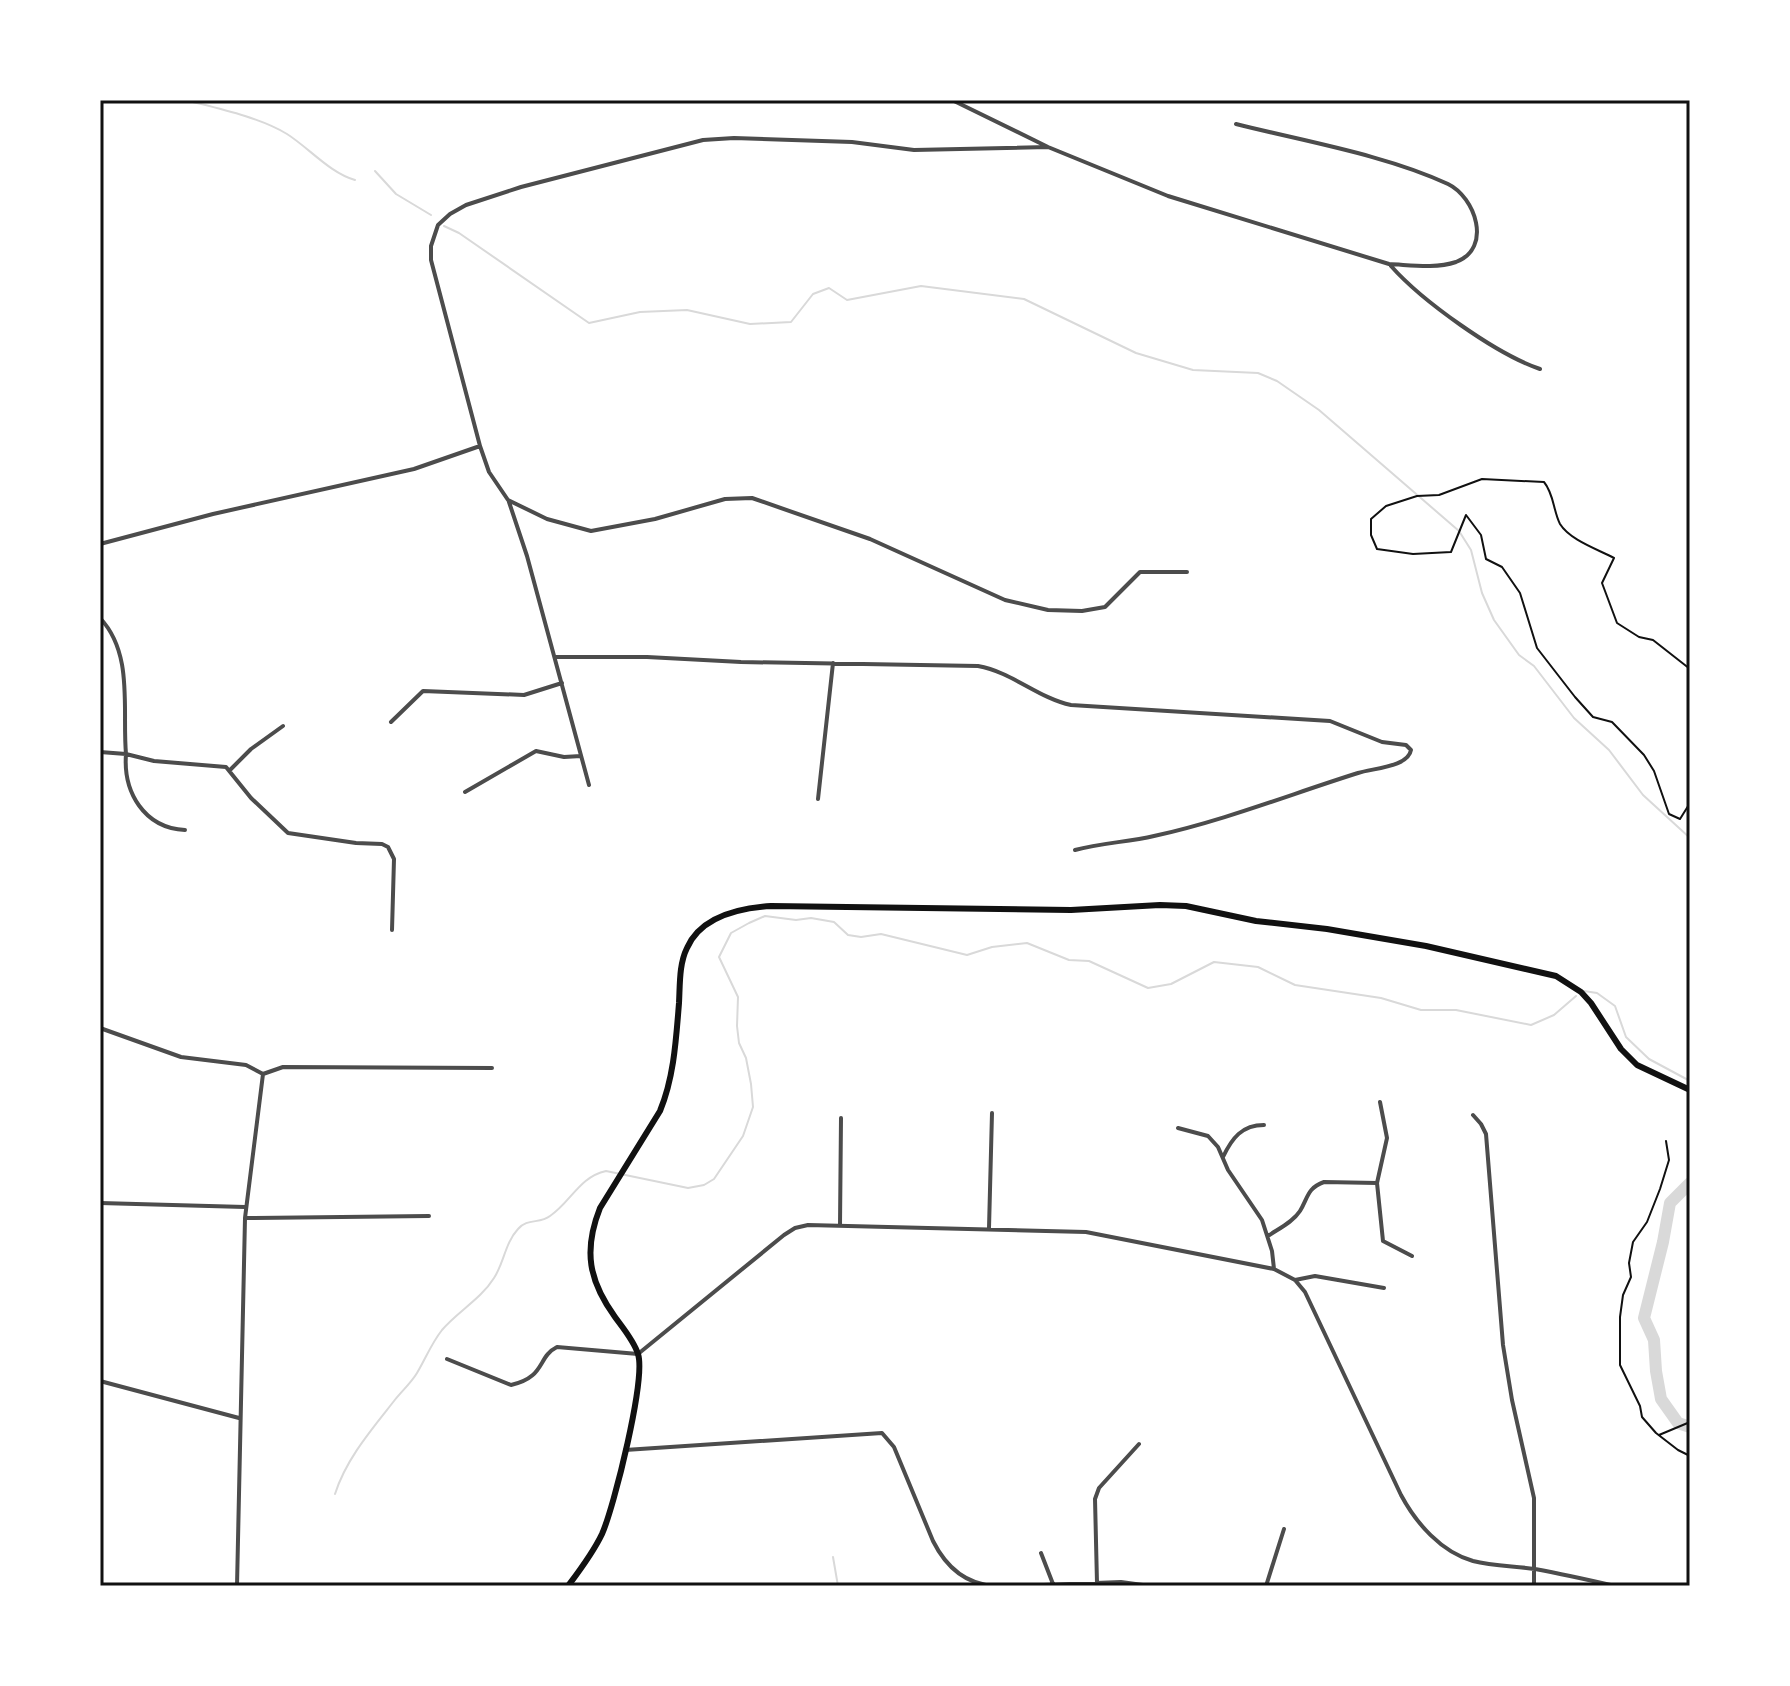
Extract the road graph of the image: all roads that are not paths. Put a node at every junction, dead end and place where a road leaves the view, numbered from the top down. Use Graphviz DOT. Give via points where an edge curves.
graph roads {
  1 [pos="952,100"];
  2 [pos="1236,124"];
  3 [pos="1048,147"];
  4 [pos="1389,264"];
  5 [pos="1540,369"];
  6 [pos="480,446"];
  7 [pos="508,500"];
  8 [pos="100,544"];
  9 [pos="1187,572"];
  10 [pos="100,618"];
  11 [pos="555,657"];
  12 [pos="833,663"];
  13 [pos="562,683"];
  14 [pos="391,722"];
  15 [pos="283,726"];
  16 [pos="100,752"];
  17 [pos="126,754"];
  18 [pos="581,756"];
  19 [pos="230,770"];
  20 [pos="589,785"];
  21 [pos="465,792"];
  22 [pos="818,799"];
  23 [pos="185,830"];
  24 [pos="1075,850"];
  25 [pos="392,930"];
  26 [pos="100,1028"];
  27 [pos="492,1068"];
  28 [pos="263,1074"];
  29 [pos="1690,1090"];
  30 [pos="1380,1102"];
  31 [pos="992,1113"];
  32 [pos="1473,1115"];
  33 [pos="841,1118"];
  34 [pos="1264,1125"];
  35 [pos="1178,1128"];
  36 [pos="1223,1157"];
  37 [pos="1377,1183"];
  38 [pos="100,1203"];
  39 [pos="245,1207"];
  40 [pos="429,1216"];
  41 [pos="245,1218"];
  42 [pos="840,1225"];
  43 [pos="989,1228"];
  44 [pos="1268,1236"];
  45 [pos="1412,1256"];
  46 [pos="1274,1269"];
  47 [pos="1295,1280"];
  48 [pos="1384,1288"];
  49 [pos="638,1354"];
  50 [pos="447,1359"];
  51 [pos="100,1381"];
  52 [pos="239,1418"];
  53 [pos="1139,1444"];
  54 [pos="625,1450"];
  55 [pos="1284,1529"];
  56 [pos="1041,1553"];
  57 [pos="1534,1569"];
  58 [pos="1097,1583"];
  59 [pos="1053,1584"];
  60 [pos="237,1586"];
  61 [pos="568,1586"];
  62 [pos="994,1586"];
  63 [pos="1018,1586"];
  64 [pos="1150,1586"];
  65 [pos="1266,1586"];
  66 [pos="1534,1586"];
  67 [pos="1615,1586"];
  1 -- 3 [label="street"];
  2 -- 4 [label="street" via="1371,158 1433,178 1464,195 1477,235 1465,257 1435,265"];
  3 -- 4 [label="street" via="1168,196"];
  3 -- 6 [label="street" via="914,150 852,142 703,140 466,205 438,225 431,260"];
  4 -- 5 [label="street" via="1500,352"];
  6 -- 7 [label="street"];
  6 -- 8 [label="street" via="414,469"];
  7 -- 9 [label="street" via="547,519 591,531 725,499 752,498 870,539 1005,600 1048,610 1105,607 1140,572"];
  7 -- 11 [label="street"];
  10 -- 17 [label="street" via="123,667"];
  11 -- 12 [label="street"];
  11 -- 13 [label="street"];
  12 -- 22 [label="street"];
  12 -- 24 [label="street" via="978,666 1071,705 1330,721 1411,750 1404,761 1230,814 1155,836"];
  13 -- 14 [label="street" via="524,695 423,691"];
  13 -- 18 [label="street"];
  15 -- 19 [label="street"];
  16 -- 17 [label="street"];
  17 -- 19 [label="street"];
  17 -- 23 [label="street" via="127,785 140,808 161,825"];
  18 -- 20 [label="street"];
  18 -- 21 [label="street" via="536,751"];
  19 -- 25 [label="street" via="242,789 288,833 388,847 394,859"];
  26 -- 28 [label="street" via="181,1057 246,1065"];
  27 -- 28 [label="street" via="283,1067"];
  28 -- 39 [label="street"];
  29 -- 49 [label="main road" via="1637,1065 1591,1003 1569,983 1426,946 1186,906 747,908 701,930 687,948 666,1097 596,1218 593,1279"];
  30 -- 37 [label="street" via="1387,1138"];
  31 -- 43 [label="street"];
  32 -- 57 [label="street" via="1487,1143 1503,1345 1534,1498"];
  33 -- 42 [label="street"];
  34 -- 36 [label="street" via="1245,1127"];
  35 -- 36 [label="street" via="1208,1136"];
  36 -- 44 [label="street"];
  37 -- 44 [label="street" via="1317,1184 1299,1212"];
  37 -- 45 [label="street" via="1383,1241"];
  38 -- 39 [label="street"];
  39 -- 41 [label="street"];
  40 -- 41 [label="street"];
  41 -- 52 [label="street"];
  42 -- 43 [label="street"];
  42 -- 49 [label="street" via="795,1228"];
  43 -- 46 [label="street" via="1086,1232"];
  44 -- 46 [label="street"];
  46 -- 47 [label="street"];
  47 -- 48 [label="street" via="1315,1276"];
  47 -- 57 [label="street" via="1320,1321 1410,1512 1461,1556"];
  49 -- 50 [label="street" via="557,1347 536,1373 511,1385"];
  49 -- 54 [label="main road"];
  51 -- 52 [label="street"];
  52 -- 60 [label="street"];
  53 -- 58 [label="street" via="1095,1499"];
  54 -- 61 [label="main road" via="600,1538"];
  54 -- 62 [label="street" via="882,1433 894,1447 941,1555 969,1580"];
  55 -- 65 [label="street"];
  56 -- 59 [label="street"];
  57 -- 66 [label="street"];
  57 -- 67 [label="street"];
  58 -- 59 [label="street"];
  58 -- 64 [label="street"];
  59 -- 63 [label="street"];
}
